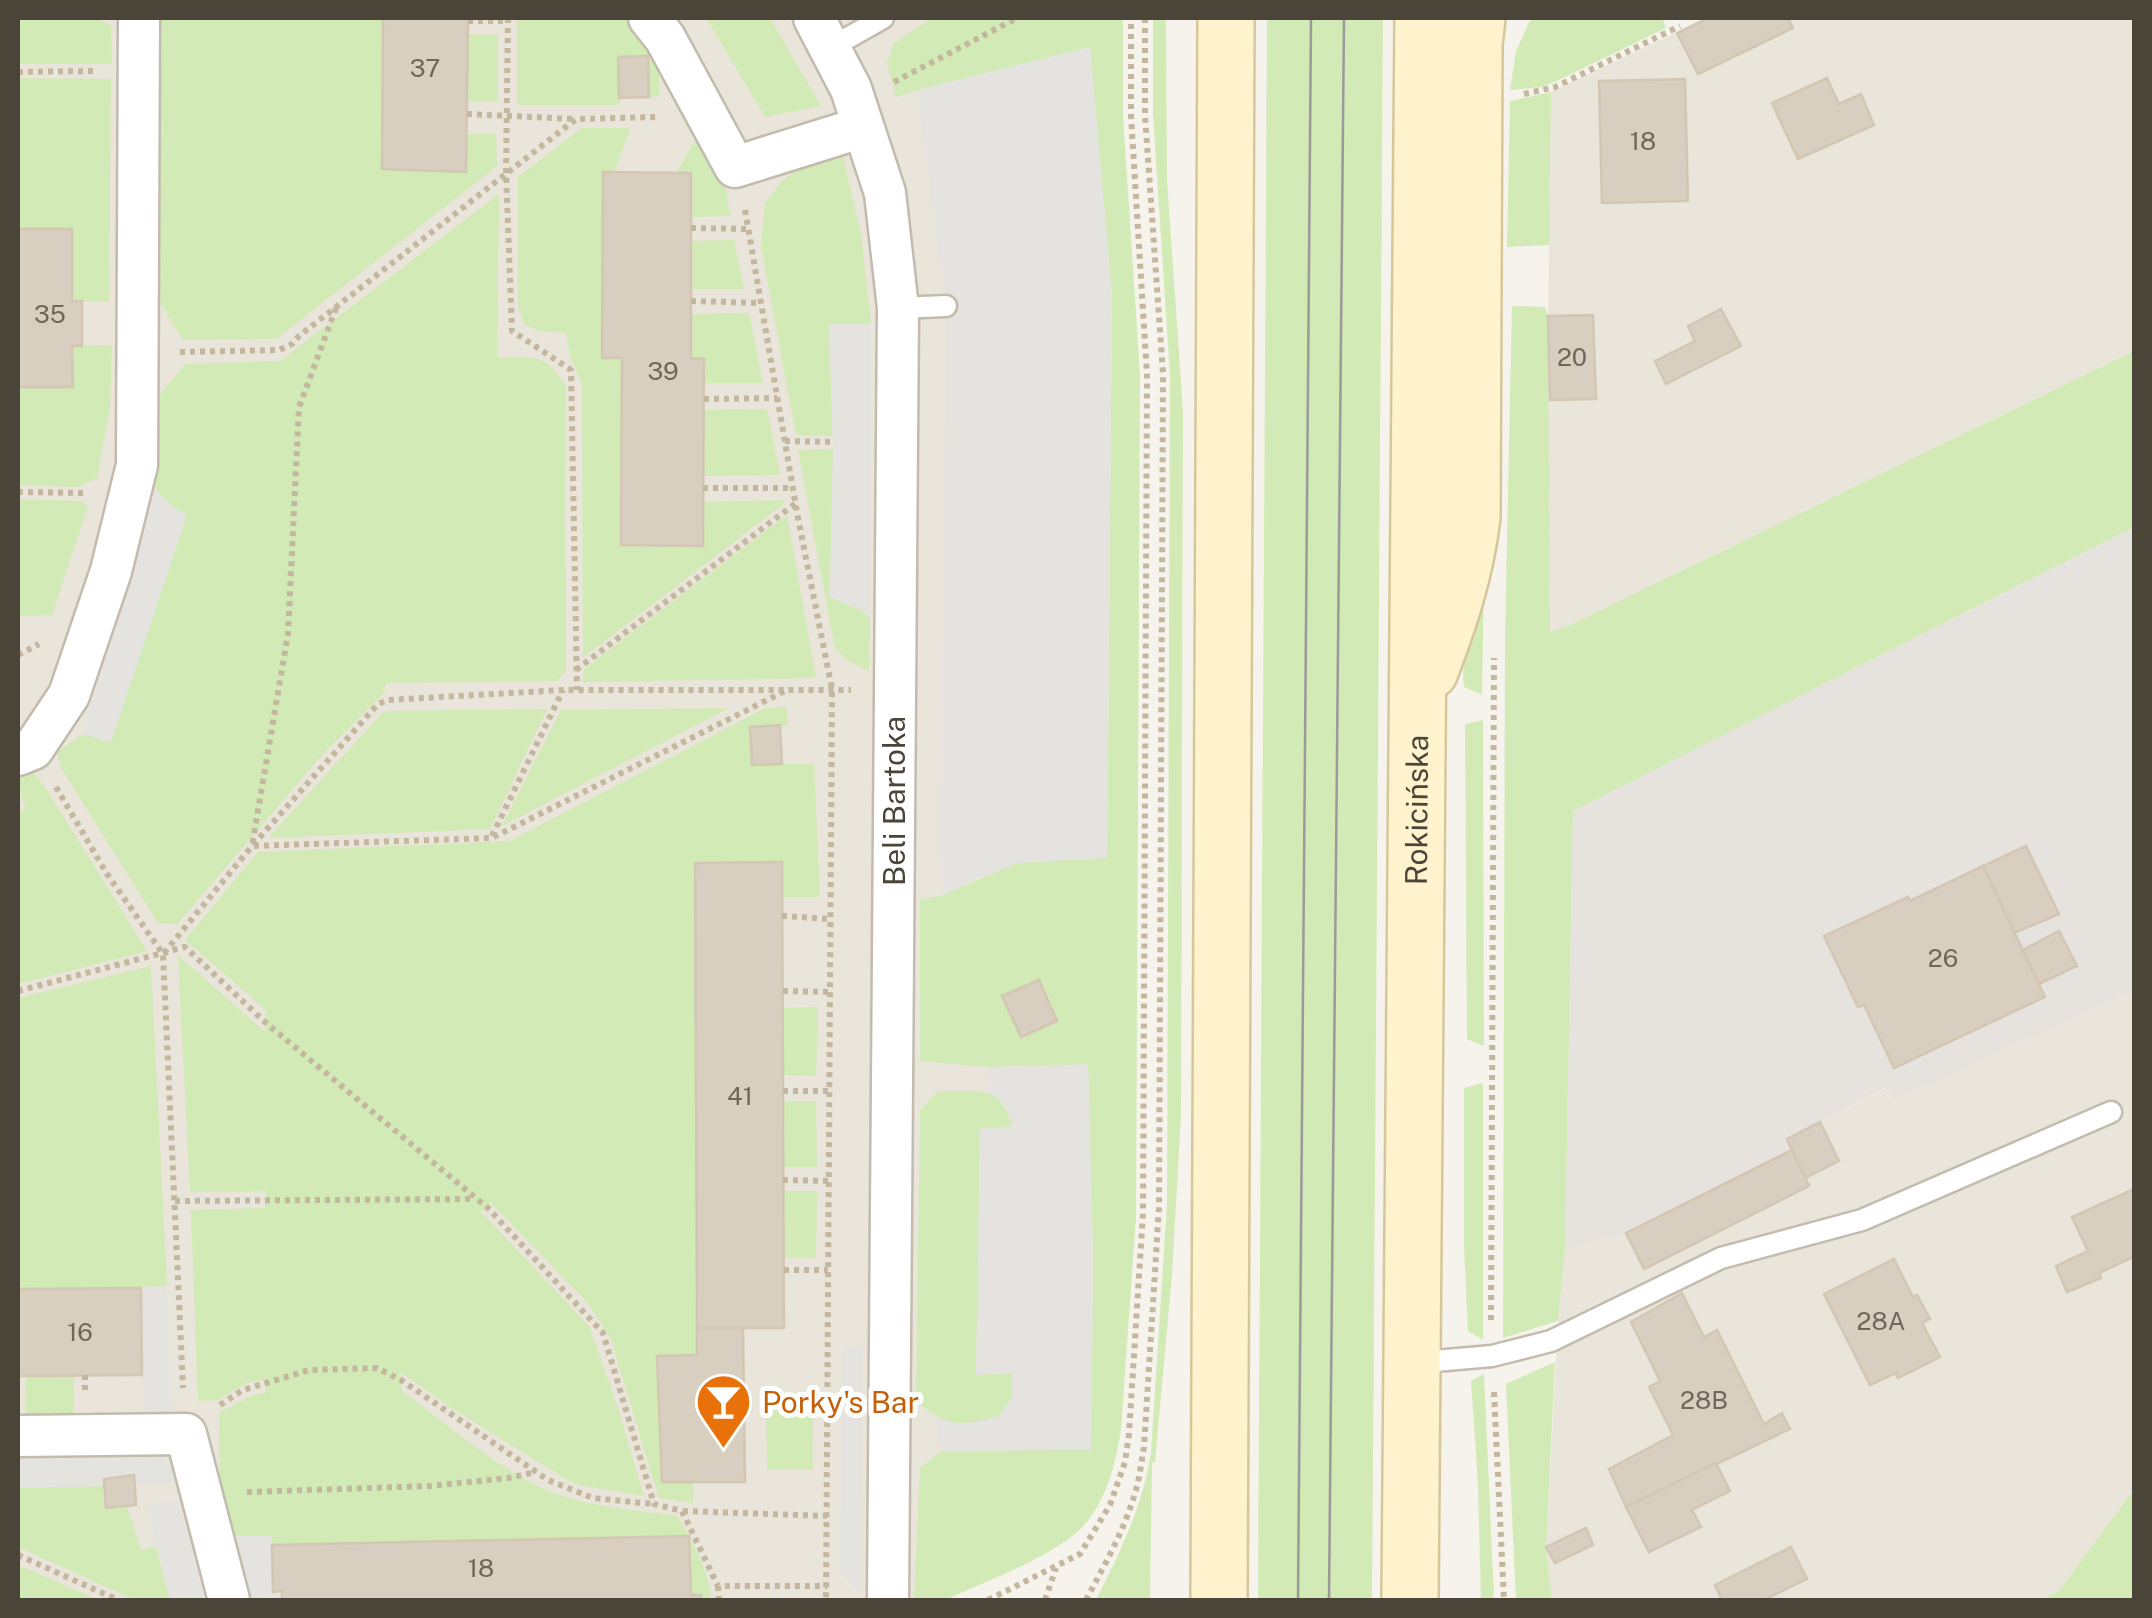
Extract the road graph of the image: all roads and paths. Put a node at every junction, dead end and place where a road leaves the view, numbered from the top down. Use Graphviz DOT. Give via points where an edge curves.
graph roads {
  1 [pos="140,18"];
  2 [pos="649,18"];
  3 [pos="883,18"];
  4 [pos="1017,18"];
  5 [pos="1131,18"];
  6 [pos="1145,18"];
  7 [pos="1226,18"];
  8 [pos="1423,18"];
  9 [pos="1477,18"];
  10 [pos="508,19"];
  11 [pos="468,21"];
  12 [pos="1680,26"];
  13 [pos="822,33"];
  14 [pos="110,71"];
  15 [pos="18,72"];
  16 [pos="892,82"];
  17 [pos="1515,94"];
  18 [pos="701,104"];
  19 [pos="467,114"];
  20 [pos="508,114"];
  21 [pos="576,119"];
  22 [pos="863,127"];
  23 [pos="735,167"];
  24 [pos="506,173"];
  25 [pos="692,228"];
  26 [pos="748,229"];
  27 [pos="691,301"];
  28 [pos="761,303"];
  29 [pos="946,306"];
  30 [pos="336,308"];
  31 [pos="898,308"];
  32 [pos="180,352"];
  33 [pos="704,398"];
  34 [pos="777,398"];
  35 [pos="785,440"];
  36 [pos="833,442"];
  37 [pos="703,488"];
  38 [pos="793,488"];
  39 [pos="18,492"];
  40 [pos="101,494"];
  41 [pos="796,503"];
  42 [pos="1494,649"];
  43 [pos="576,670"];
  44 [pos="789,689"];
  45 [pos="832,689"];
  46 [pos="563,690"];
  47 [pos="577,690"];
  48 [pos="1417,707"];
  49 [pos="25,752"];
  50 [pos="492,838"];
  51 [pos="252,846"];
  52 [pos="782,916"];
  53 [pos="831,919"];
  54 [pos="163,954"];
  55 [pos="18,990"];
  56 [pos="783,991"];
  57 [pos="831,992"];
  58 [pos="830,1090"];
  59 [pos="783,1091"];
  60 [pos="2112,1112"];
  61 [pos="783,1180"];
  62 [pos="830,1181"];
  63 [pos="476,1199"];
  64 [pos="175,1201"];
  65 [pos="784,1270"];
  66 [pos="828,1270"];
  67 [pos="1492,1356"];
  68 [pos="1412,1362"];
  69 [pos="185,1424"];
  70 [pos="18,1436"];
  71 [pos="536,1472"];
  72 [pos="202,1501"];
  73 [pos="654,1504"];
  74 [pos="682,1510"];
  75 [pos="828,1516"];
  76 [pos="18,1555"];
  77 [pos="1056,1567"];
  78 [pos="718,1586"];
  79 [pos="826,1586"];
  80 [pos="118,1600"];
  81 [pos="229,1600"];
  82 [pos="718,1600"];
  83 [pos="826,1600"];
  84 [pos="888,1600"];
  85 [pos="988,1600"];
  86 [pos="1045,1600"];
  87 [pos="1086,1600"];
  88 [pos="1219,1600"];
  89 [pos="1410,1600"];
  90 [pos="1504,1600"];
  1 -- 49 [label="street" via="137,465 111,572 69,694"];
  2 -- 18 [label="street"];
  3 -- 13 [label="lane"];
  4 -- 16 [label="path"];
  5 -- 77 [label="path" via="1147,375 1144,1214 1125,1462 1098,1528 1080,1554"];
  6 -- 87 [label="path" via="1162,374 1159,1207 1140,1472"];
  7 -- 88 [label="main road"];
  8 -- 48 [label="main road, Rokicińska"];
  9 -- 48 [label="main road" via="1472,518 1456,600"];
  10 -- 11 [label="path"];
  10 -- 20 [label="path"];
  12 -- 17 [label="path" via="1555,87"];
  13 -- 22 [label="street, Beli Bartoka"];
  14 -- 15 [label="path"];
  18 -- 21 [label="path" via="679,116"];
  18 -- 23 [label="street"];
  19 -- 20 [label="path"];
  20 -- 21 [label="path"];
  20 -- 24 [label="path"];
  21 -- 24 [label="path"];
  22 -- 23 [label="street"];
  22 -- 31 [label="street, Beli Bartoka" via="884,193"];
  23 -- 26 [label="path"];
  24 -- 30 [label="path"];
  24 -- 43 [label="path" via="512,331 570,370"];
  25 -- 26 [label="path"];
  26 -- 28 [label="path"];
  27 -- 28 [label="path"];
  28 -- 34 [label="path"];
  29 -- 31 [label="lane"];
  30 -- 32 [label="path" via="280,350"];
  30 -- 51 [label="path" via="300,407 288,634"];
  31 -- 84 [label="street, Beli Bartoka"];
  33 -- 34 [label="path"];
  34 -- 35 [label="path"];
  35 -- 36 [label="path"];
  35 -- 38 [label="path"];
  37 -- 38 [label="path"];
  38 -- 41 [label="path"];
  39 -- 40 [label="path"];
  41 -- 43 [label="path"];
  41 -- 45 [label="path"];
  42 -- 67 [label="path"];
  43 -- 47 [label="path"];
  44 -- 45 [label="path"];
  44 -- 47 [label="path"];
  44 -- 50 [label="path"];
  45 -- 53 [label="path"];
  46 -- 47 [label="path"];
  46 -- 50 [label="path"];
  46 -- 51 [label="path" via="378,704"];
  48 -- 68 [label="main road, Rokicińska"];
  49 -- 54 [label="path"];
  50 -- 51 [label="path"];
  51 -- 54 [label="path"];
  52 -- 53 [label="path"];
  53 -- 57 [label="path"];
  54 -- 55 [label="path"];
  54 -- 63 [label="path" via="185,947"];
  54 -- 64 [label="path"];
  56 -- 57 [label="path"];
  57 -- 58 [label="path"];
  58 -- 59 [label="path"];
  58 -- 62 [label="path"];
  60 -- 67 [label="lane" via="1862,1220 1722,1258 1551,1341"];
  61 -- 62 [label="path"];
  62 -- 66 [label="path"];
  63 -- 64 [label="path"];
  63 -- 73 [label="path" via="603,1333"];
  64 -- 69 [label="path"];
  65 -- 66 [label="path"];
  66 -- 75 [label="path"];
  67 -- 68 [label="lane"];
  67 -- 90 [label="path"];
  68 -- 89 [label="main road, Rokicińska"];
  69 -- 70 [label="street"];
  69 -- 71 [label="path" via="243,1390 309,1370 377,1368"];
  69 -- 72 [label="street"];
  71 -- 72 [label="path" via="430,1486 247,1492"];
  71 -- 73 [label="path" via="593,1498"];
  72 -- 81 [label="street"];
  73 -- 74 [label="path"];
  74 -- 75 [label="path"];
  74 -- 78 [label="path"];
  75 -- 79 [label="path"];
  76 -- 80 [label="path"];
  77 -- 85 [label="path"];
  77 -- 86 [label="path"];
  78 -- 79 [label="path"];
  78 -- 82 [label="path"];
  79 -- 83 [label="path"];
}
